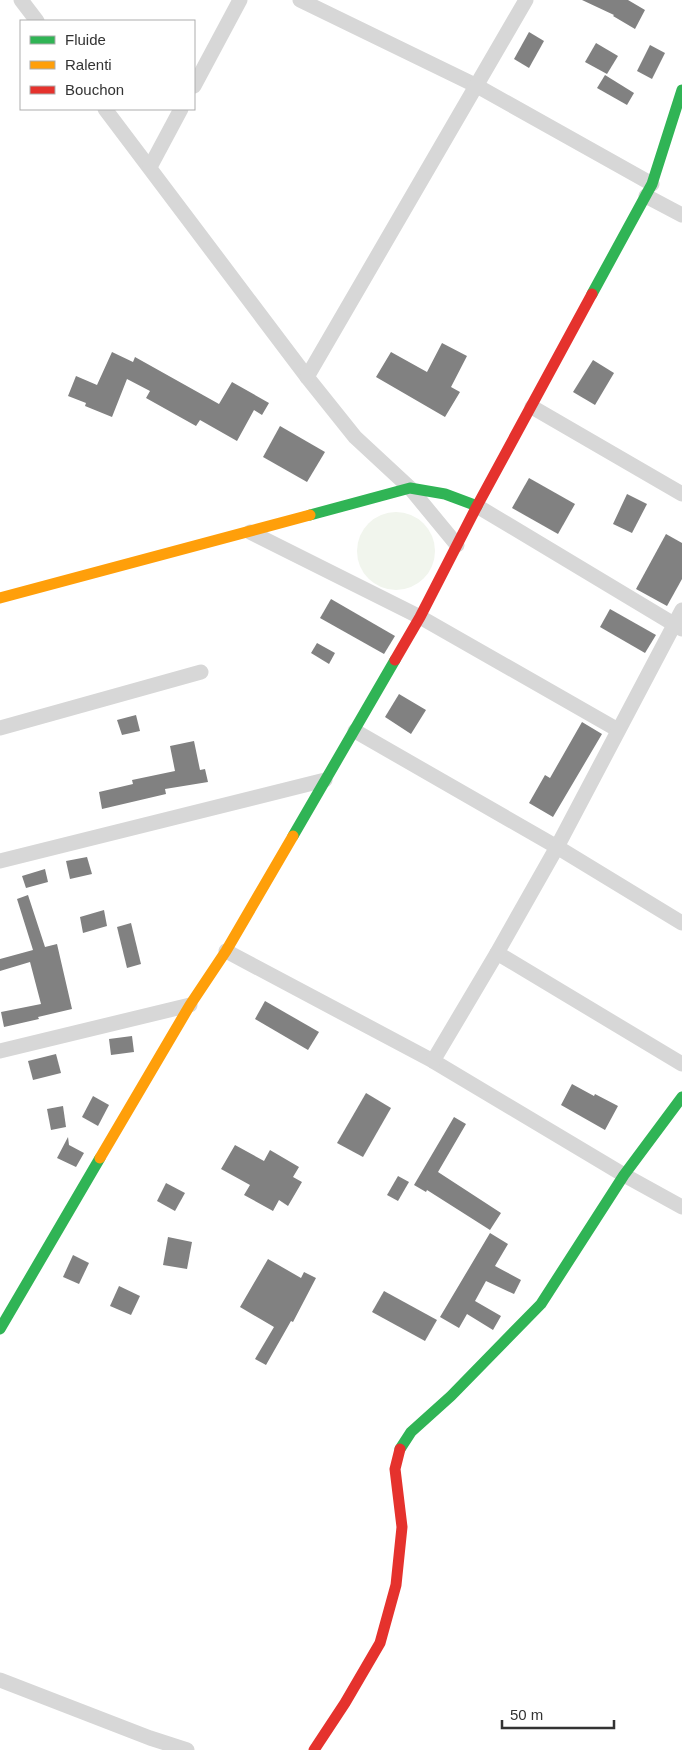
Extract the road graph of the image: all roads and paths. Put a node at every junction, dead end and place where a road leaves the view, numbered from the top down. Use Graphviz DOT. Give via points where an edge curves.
graph roads {
  1 [pos="21,0"];
  2 [pos="240,0"];
  3 [pos="300,0"];
  4 [pos="526,0"];
  5 [pos="36,20"];
  6 [pos="195,84"];
  7 [pos="477,86"];
  8 [pos="682,90"];
  9 [pos="106,110"];
  10 [pos="180,110"];
  11 [pos="150,167"];
  12 [pos="649,190"];
  13 [pos="682,215"];
  14 [pos="307,377"];
  15 [pos="532,407"];
  16 [pos="410,488"];
  17 [pos="682,494"];
  18 [pos="477,506"];
  19 [pos="250,532"];
  20 [pos="457,546"];
  21 [pos="0,598"];
  22 [pos="682,610"];
  23 [pos="420,617"];
  24 [pos="678,627"];
  25 [pos="201,672"];
  26 [pos="0,728"];
  27 [pos="618,730"];
  28 [pos="355,731"];
  29 [pos="325,780"];
  30 [pos="557,847"];
  31 [pos="0,861"];
  32 [pos="682,923"];
  33 [pos="226,950"];
  34 [pos="497,953"];
  35 [pos="190,1005"];
  36 [pos="0,1051"];
  37 [pos="433,1061"];
  38 [pos="682,1064"];
  39 [pos="682,1097"];
  40 [pos="624,1175"];
  41 [pos="682,1207"];
  42 [pos="0,1330"];
  43 [pos="0,1680"];
  44 [pos="187,1750"];
  45 [pos="314,1750"];
  1 -- 5 [label="street"];
  2 -- 6 [label="street"];
  3 -- 7 [label="street"];
  4 -- 7 [label="street"];
  7 -- 12 [label="street"];
  7 -- 14 [label="street"];
  8 -- 12 [label="street"];
  9 -- 11 [label="street"];
  10 -- 11 [label="street"];
  11 -- 14 [label="street"];
  12 -- 13 [label="street"];
  12 -- 15 [label="street"];
  14 -- 16 [label="street" via="355,437"];
  15 -- 17 [label="street"];
  15 -- 18 [label="street"];
  16 -- 18 [label="street" via="460,497"];
  16 -- 19 [label="street"];
  16 -- 20 [label="street"];
  18 -- 20 [label="street"];
  18 -- 24 [label="street"];
  19 -- 21 [label="street"];
  19 -- 23 [label="street"];
  20 -- 23 [label="street"];
  22 -- 24 [label="street"];
  23 -- 27 [label="street"];
  23 -- 28 [label="street"];
  24 -- 27 [label="street"];
  25 -- 26 [label="street"];
  27 -- 30 [label="street"];
  28 -- 29 [label="street"];
  28 -- 30 [label="street"];
  29 -- 31 [label="street"];
  29 -- 33 [label="street"];
  30 -- 32 [label="street"];
  30 -- 34 [label="street"];
  33 -- 35 [label="street"];
  33 -- 37 [label="street"];
  34 -- 37 [label="street"];
  34 -- 38 [label="street"];
  35 -- 36 [label="street"];
  35 -- 42 [label="street"];
  37 -- 40 [label="street"];
  39 -- 40 [label="street"];
  40 -- 41 [label="street"];
  40 -- 45 [label="street" via="541,1304 411,1432 399,1450 395,1469 402,1527 396,1586 380,1643"];
  43 -- 44 [label="street"];
}
